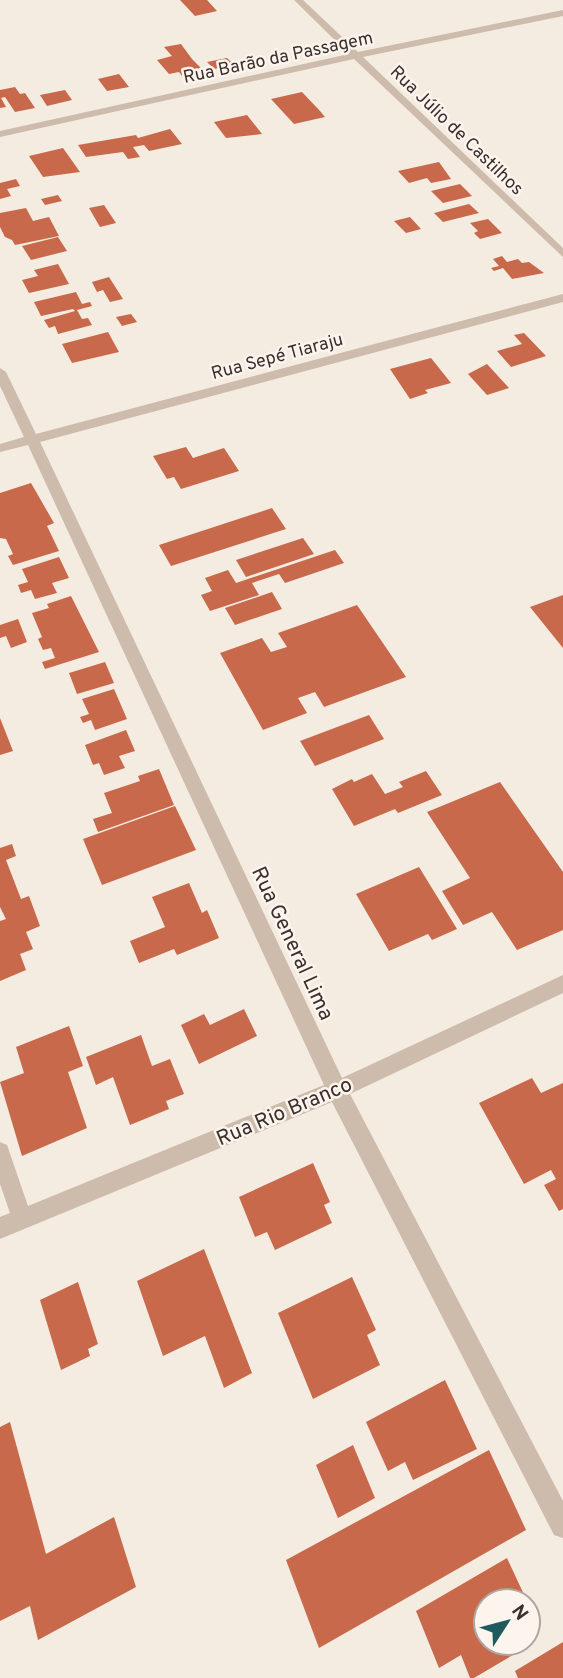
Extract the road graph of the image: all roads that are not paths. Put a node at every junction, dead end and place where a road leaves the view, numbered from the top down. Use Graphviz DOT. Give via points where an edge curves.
graph roads {
  1 [pos="298,0"];
  2 [pos="563,13"];
  3 [pos="354,56"];
  4 [pos="0,134"];
  5 [pos="563,254"];
  6 [pos="563,298"];
  7 [pos="0,372"];
  8 [pos="31,439"];
  9 [pos="0,448"];
  10 [pos="563,984"];
  11 [pos="337,1090"];
  12 [pos="0,1152"];
  13 [pos="22,1219"];
  14 [pos="0,1228"];
  15 [pos="563,1526"];
  1 -- 3 [label="street, Rua Júlio de Castilhos"];
  2 -- 3 [label="street, Rua Barão da Passagem"];
  3 -- 4 [label="street, Rua Barão da Passagem"];
  3 -- 5 [label="street, Rua Júlio de Castilhos"];
  6 -- 8 [label="street, Rua Sepé Tiaraju"];
  7 -- 8 [label="street, Rua General Lima"];
  8 -- 9 [label="street, Rua Sepé Tiaraju"];
  8 -- 11 [label="street, Rua General Lima"];
  10 -- 11 [label="street, Rua Rio Branco"];
  11 -- 13 [label="street, Rua Rio Branco"];
  11 -- 15 [label="street, Rua General Lima"];
  12 -- 13 [label="street"];
  13 -- 14 [label="street, Rua Rio Branco"];
}
